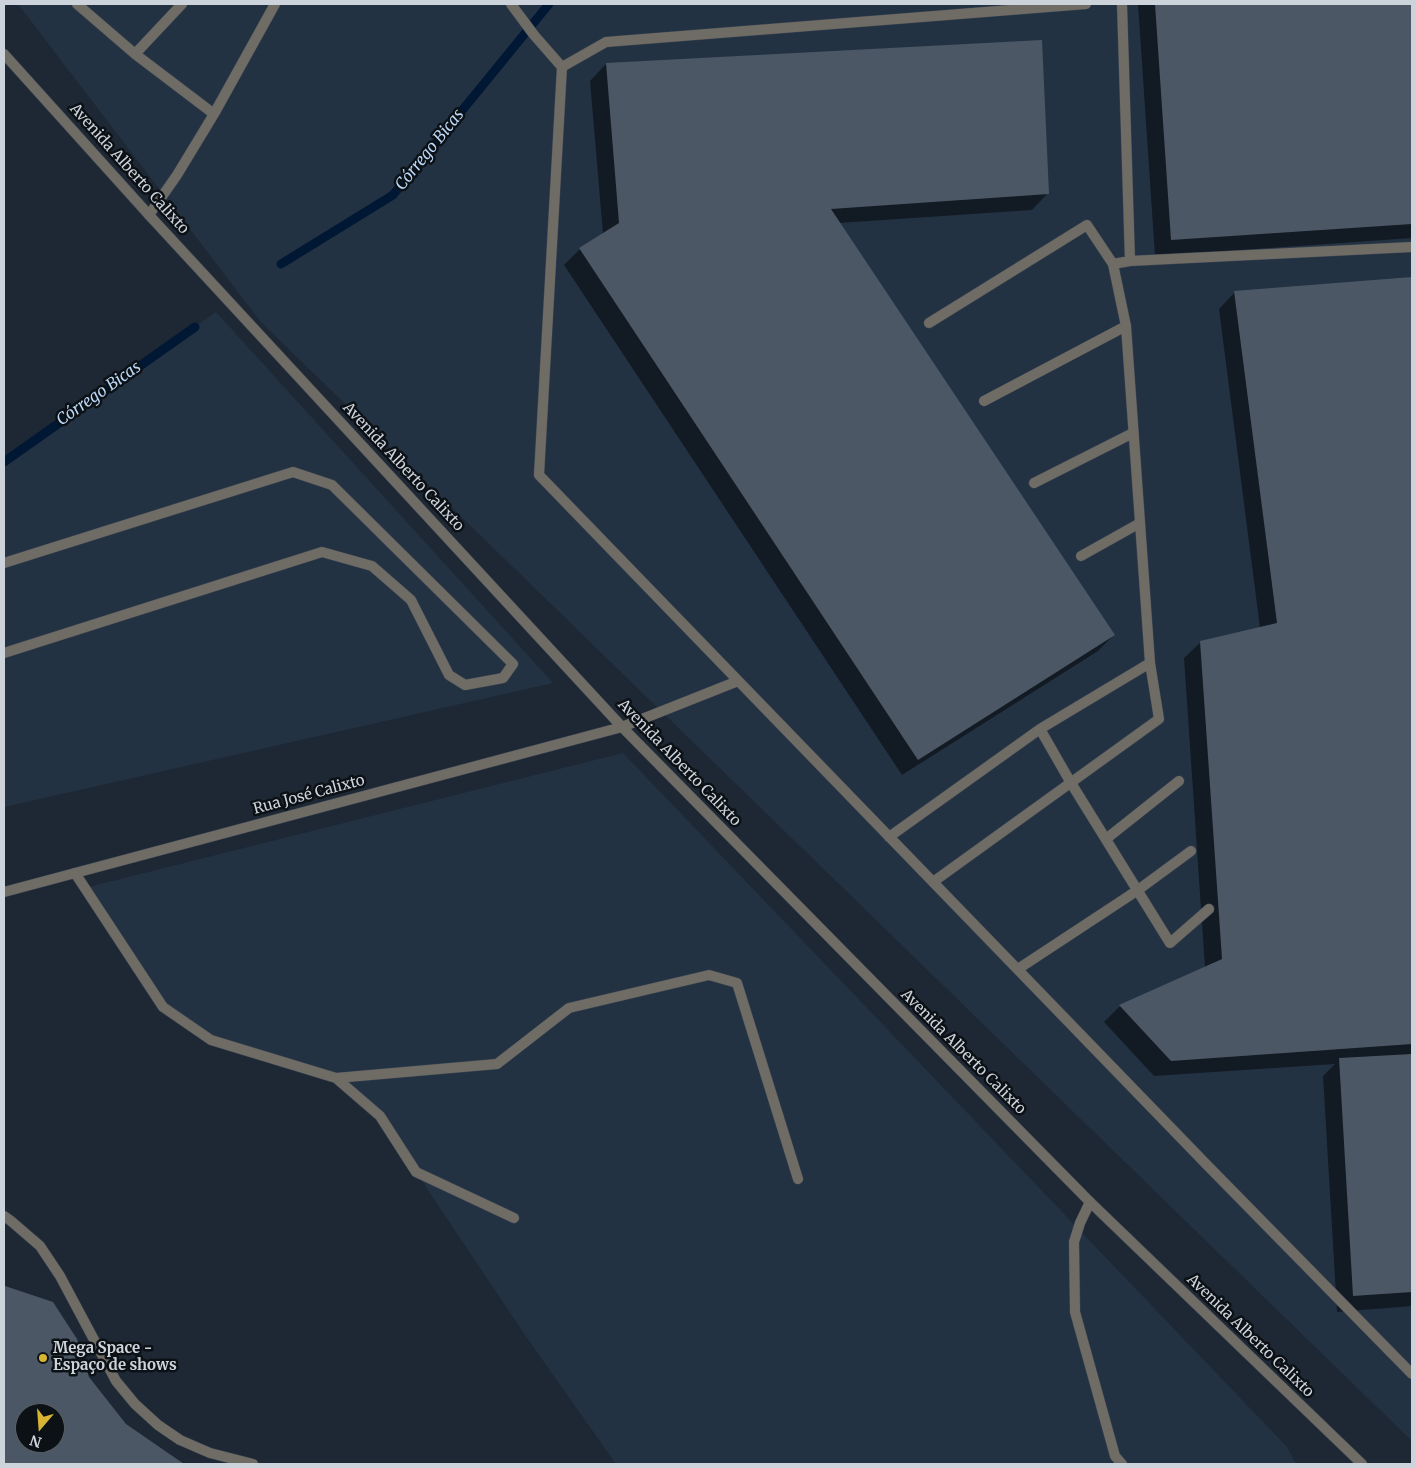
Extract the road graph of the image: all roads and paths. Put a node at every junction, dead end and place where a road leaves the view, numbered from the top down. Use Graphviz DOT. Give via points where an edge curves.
graph roads {
  1 [pos="77,4"];
  2 [pos="182,4"];
  3 [pos="275,4"];
  4 [pos="511,4"];
  5 [pos="1086,4"];
  6 [pos="1122,4"];
  7 [pos="4,54"];
  8 [pos="135,54"];
  9 [pos="562,67"];
  10 [pos="214,114"];
  11 [pos="149,214"];
  12 [pos="1412,246"];
  13 [pos="1130,261"];
  14 [pos="1113,264"];
  15 [pos="929,323"];
  16 [pos="1126,326"];
  17 [pos="984,401"];
  18 [pos="1133,433"];
  19 [pos="1034,483"];
  20 [pos="1140,522"];
  21 [pos="1081,556"];
  22 [pos="4,562"];
  23 [pos="4,653"];
  24 [pos="1150,663"];
  25 [pos="738,681"];
  26 [pos="622,727"];
  27 [pos="1040,729"];
  28 [pos="1179,781"];
  29 [pos="1071,782"];
  30 [pos="889,837"];
  31 [pos="1106,839"];
  32 [pos="1191,851"];
  33 [pos="75,873"];
  34 [pos="933,882"];
  35 [pos="1138,890"];
  36 [pos="4,892"];
  37 [pos="1209,909"];
  38 [pos="1018,969"];
  39 [pos="336,1078"];
  40 [pos="798,1178"];
  41 [pos="1090,1202"];
  42 [pos="4,1216"];
  43 [pos="514,1218"];
  44 [pos="1412,1374"];
  45 [pos="253,1464"];
  46 [pos="1122,1464"];
  47 [pos="1362,1464"];
  1 -- 8 [label="street"];
  2 -- 8 [label="street"];
  3 -- 10 [label="street"];
  4 -- 9 [label="street"];
  5 -- 9 [label="street" via="606,42"];
  6 -- 13 [label="street"];
  7 -- 11 [label="street, Avenida Alberto Calixto"];
  8 -- 10 [label="street"];
  9 -- 25 [label="street" via="539,475"];
  10 -- 11 [label="street"];
  11 -- 26 [label="street, Avenida Alberto Calixto"];
  12 -- 13 [label="street"];
  13 -- 14 [label="street"];
  14 -- 15 [label="street" via="1086,225"];
  14 -- 16 [label="street"];
  16 -- 17 [label="street"];
  16 -- 18 [label="street"];
  18 -- 19 [label="street"];
  18 -- 20 [label="street"];
  20 -- 21 [label="street"];
  20 -- 24 [label="street"];
  22 -- 23 [label="street" via="293,472 332,485 512,664 504,678 465,684 449,675 412,600 372,566 322,552"];
  24 -- 27 [label="street"];
  24 -- 29 [label="street" via="1159,719"];
  25 -- 26 [label="street, Rua José Calixto"];
  25 -- 30 [label="street"];
  26 -- 33 [label="street, Rua José Calixto"];
  26 -- 41 [label="street, Avenida Alberto Calixto"];
  27 -- 29 [label="street"];
  27 -- 30 [label="street"];
  28 -- 31 [label="street"];
  29 -- 31 [label="street"];
  29 -- 34 [label="street"];
  30 -- 34 [label="street"];
  31 -- 35 [label="street"];
  32 -- 35 [label="street"];
  33 -- 36 [label="street, Rua José Calixto"];
  33 -- 39 [label="street" via="163,1006 211,1040"];
  34 -- 38 [label="street"];
  35 -- 37 [label="street" via="1170,943"];
  35 -- 38 [label="street"];
  38 -- 44 [label="street"];
  39 -- 40 [label="street" via="497,1064 569,1008 709,975 737,983"];
  39 -- 43 [label="street" via="380,1116 416,1172"];
  41 -- 46 [label="street" via="1074,1242 1075,1312 1116,1456"];
  41 -- 47 [label="street, Avenida Alberto Calixto"];
  42 -- 45 [label="street" via="40,1246 60,1276 116,1381 135,1404 180,1440 210,1453"];
}
